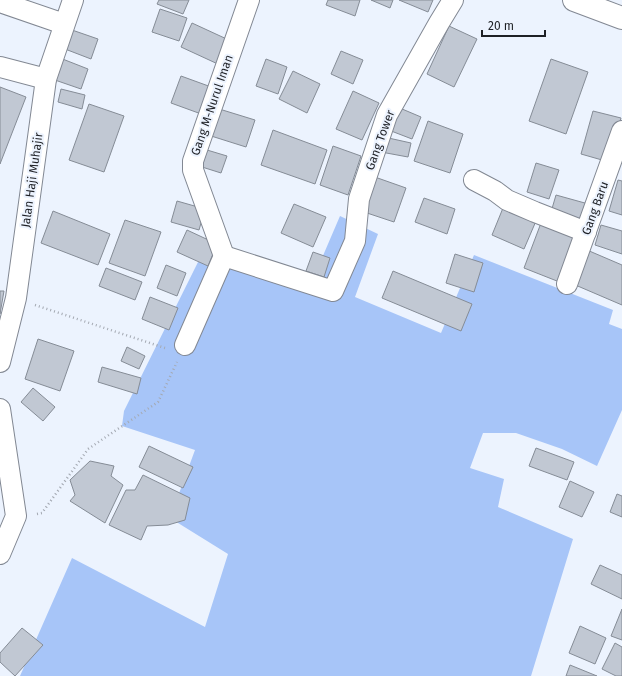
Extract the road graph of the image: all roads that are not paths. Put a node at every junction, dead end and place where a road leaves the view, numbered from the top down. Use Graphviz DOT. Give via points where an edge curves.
graph roads {
  1 [pos="73,0"];
  2 [pos="249,0"];
  3 [pos="453,0"];
  4 [pos="574,0"];
  5 [pos="0,2"];
  6 [pos="597,4"];
  7 [pos="622,18"];
  8 [pos="64,24"];
  9 [pos="0,67"];
  10 [pos="46,79"];
  11 [pos="622,131"];
  12 [pos="474,180"];
  13 [pos="586,232"];
  14 [pos="224,256"];
  15 [pos="567,284"];
  16 [pos="185,345"];
  17 [pos="0,362"];
  18 [pos="0,409"];
  19 [pos="0,554"];
  1 -- 8 [label="street, Jalan Haji Muhajir"];
  2 -- 14 [label="street, Gang M-Nurul Iman" via="193,162 193,170"];
  3 -- 14 [label="street, Gang Tower" via="387,116 359,199 355,241 333,291"];
  4 -- 6 [label="street"];
  5 -- 8 [label="street"];
  6 -- 7 [label="street"];
  8 -- 10 [label="street, Jalan Haji Muhajir"];
  9 -- 10 [label="street"];
  10 -- 17 [label="street, Jalan Haji Muhajir" via="16,298"];
  11 -- 13 [label="street, Gang Baru"];
  12 -- 13 [label="street" via="507,200"];
  13 -- 15 [label="street, Gang Baru"];
  14 -- 16 [label="street"];
  18 -- 19 [label="street" via="16,516"];
}
